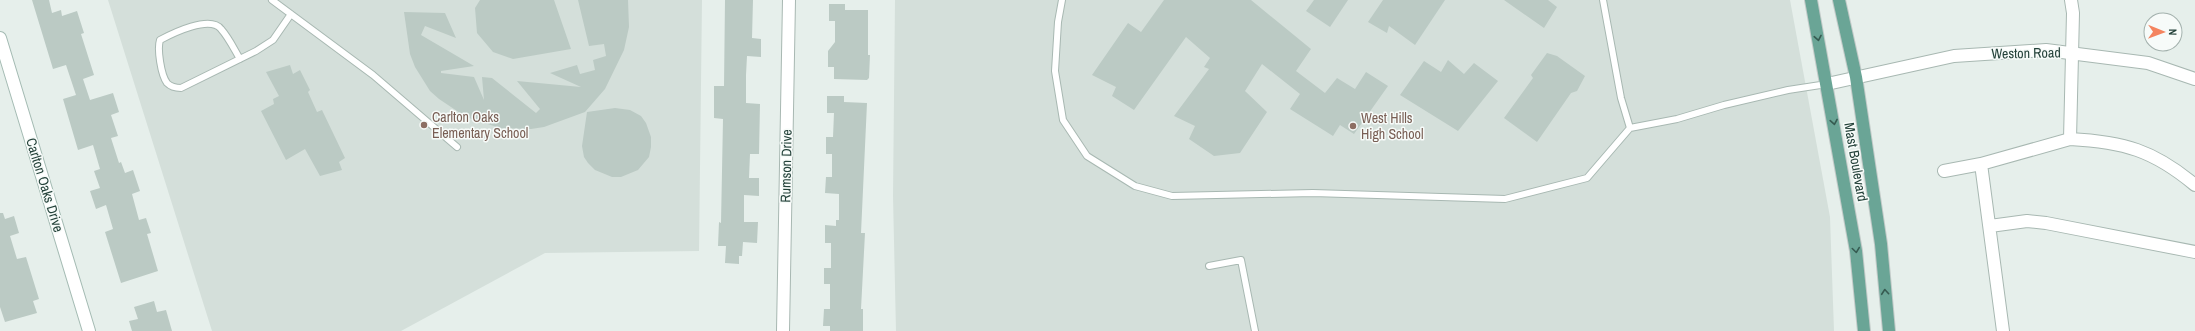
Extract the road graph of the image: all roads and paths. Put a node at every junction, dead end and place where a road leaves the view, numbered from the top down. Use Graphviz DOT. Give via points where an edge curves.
graph roads {
  1 [pos="272,0"];
  2 [pos="789,0"];
  3 [pos="1062,0"];
  4 [pos="1603,0"];
  5 [pos="1811,0"];
  6 [pos="1839,0"];
  7 [pos="2071,0"];
  8 [pos="291,14"];
  9 [pos="0,38"];
  10 [pos="2072,53"];
  11 [pos="240,59"];
  12 [pos="1856,77"];
  13 [pos="2195,79"];
  14 [pos="1827,84"];
  15 [pos="1630,128"];
  16 [pos="2070,139"];
  17 [pos="457,147"];
  18 [pos="1981,164"];
  19 [pos="1944,171"];
  20 [pos="2195,185"];
  21 [pos="1990,226"];
  22 [pos="2195,252"];
  23 [pos="1209,266"];
  24 [pos="89,331"];
  25 [pos="782,331"];
  26 [pos="1255,331"];
  27 [pos="1864,331"];
  28 [pos="1889,331"];
  29 [pos="2003,331"];
  1 -- 8 [label="lane"];
  2 -- 25 [label="street, Rumson Drive"];
  3 -- 15 [label="lane" via="1055,71 1063,120 1087,156 1135,186 1172,196 1313,193 1505,199 1587,178"];
  4 -- 15 [label="lane" via="1621,98"];
  5 -- 14 [label="main road, Mast Boulevard, one-way"];
  6 -- 12 [label="main road, Mast Boulevard"];
  7 -- 10 [label="street"];
  8 -- 11 [label="lane" via="273,40"];
  8 -- 17 [label="lane" via="373,75"];
  9 -- 24 [label="street, Carlton Oaks Drive"];
  10 -- 12 [label="street, Weston Road" via="2046,50 1954,56"];
  10 -- 13 [label="street, Weston Road" via="2148,63"];
  10 -- 16 [label="street"];
  11 -- 11 [label="lane" via="181,88 173,88 166,82 158,48 160,40 168,36 204,23 213,24 221,28"];
  12 -- 14 [label="street, Weston Road"];
  28 -- 12 [label="main road, Mast Boulevard, one-way" via="1881,244"];
  14 -- 15 [label="lane" via="1781,92 1677,119"];
  14 -- 27 [label="main road, Mast Boulevard, one-way" via="1856,251"];
  16 -- 18 [label="street"];
  16 -- 20 [label="street" via="2100,140 2149,153"];
  18 -- 19 [label="street"];
  18 -- 21 [label="street"];
  21 -- 22 [label="street" via="2027,222 2046,223"];
  21 -- 29 [label="street"];
  23 -- 26 [label="lane" via="1241,260"];
}
